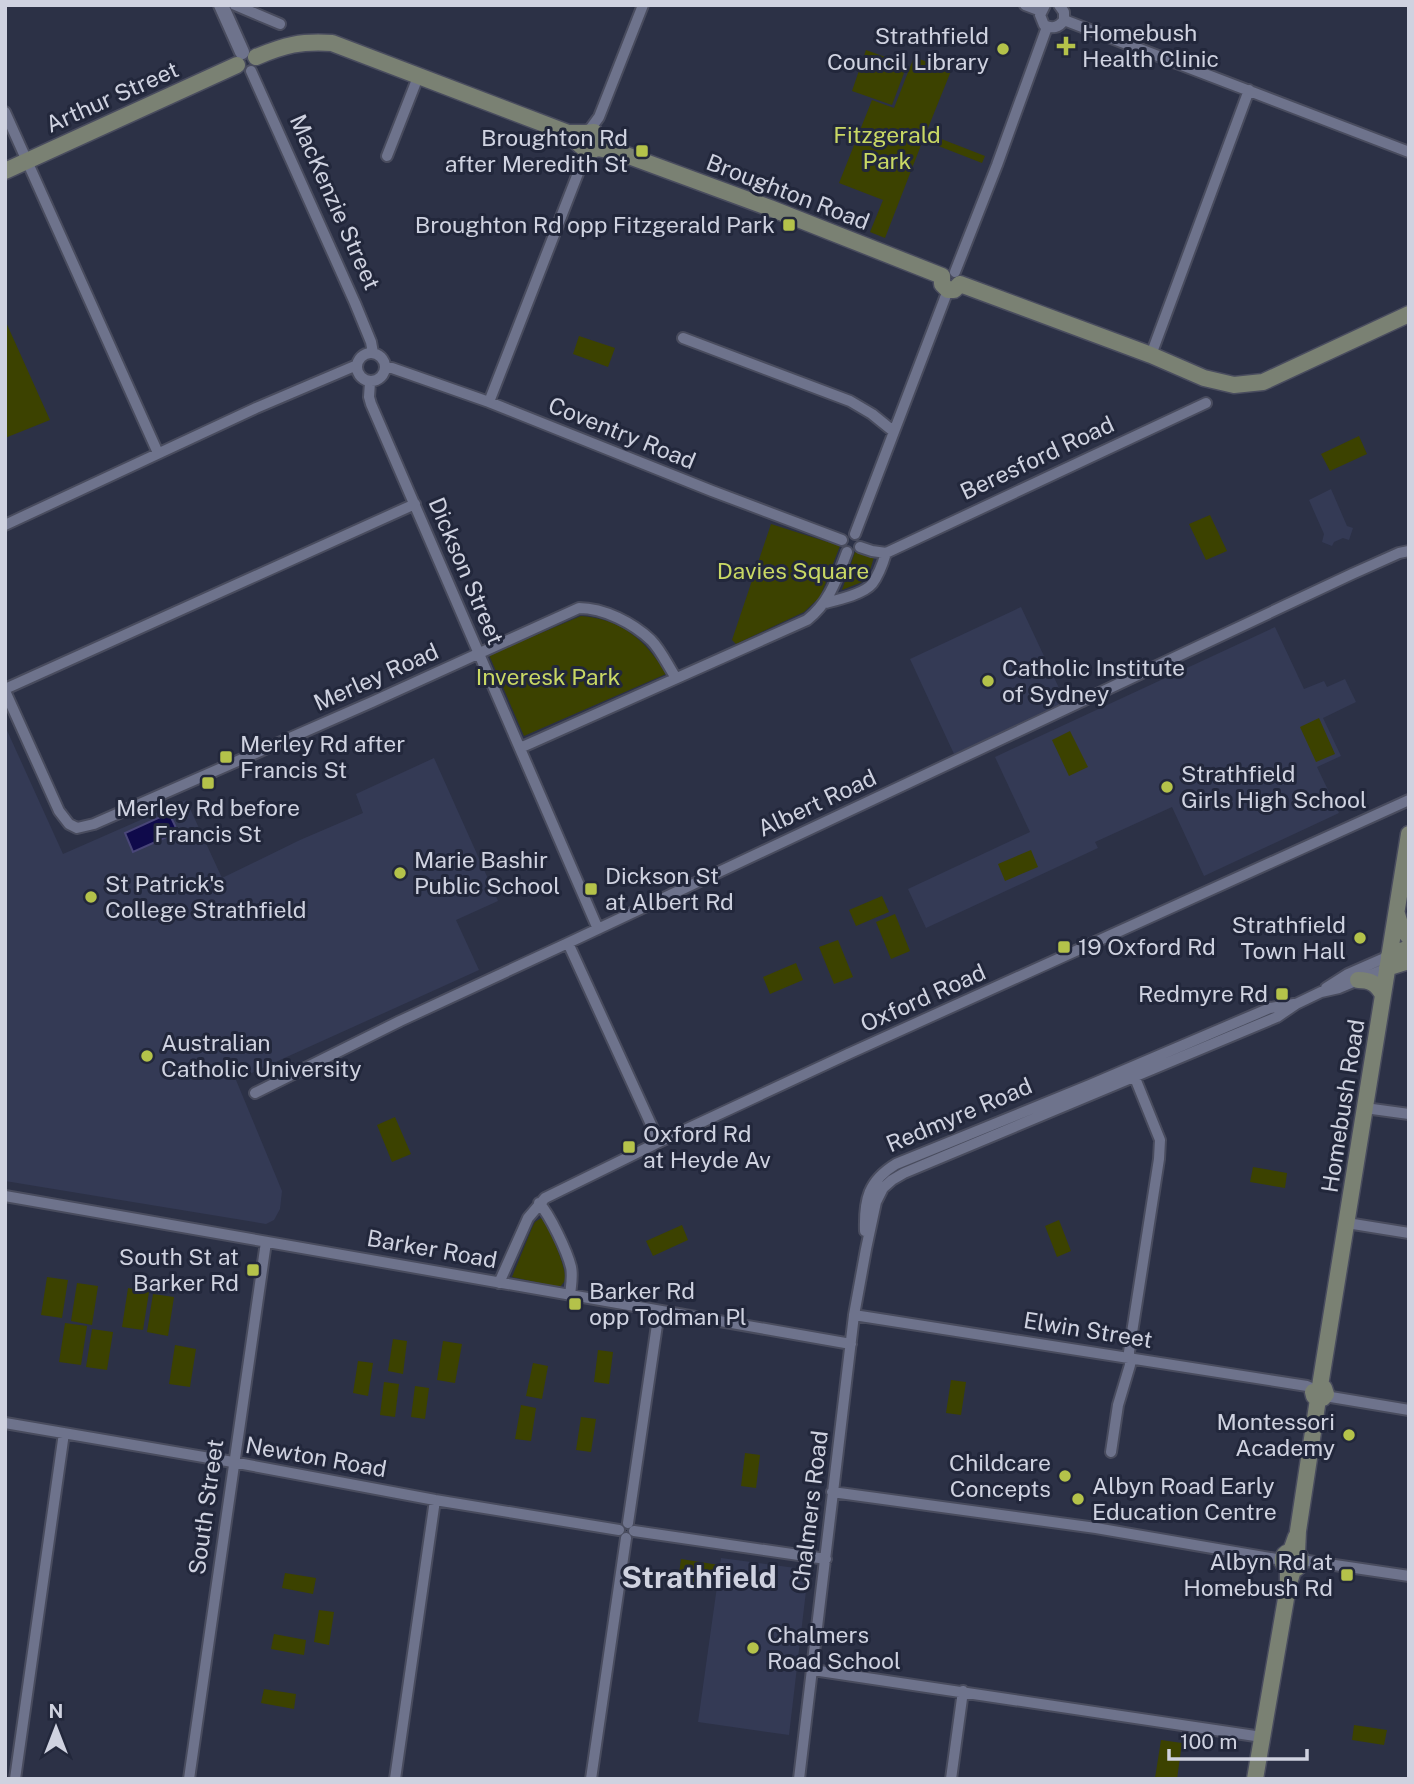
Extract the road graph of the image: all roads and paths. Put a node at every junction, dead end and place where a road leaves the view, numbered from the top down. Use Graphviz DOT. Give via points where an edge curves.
graph roads {
  1 [pos="221,5"];
  2 [pos="235,5"];
  3 [pos="643,5"];
  4 [pos="1025,5"];
  5 [pos="1059,5"];
  6 [pos="1043,8"];
  7 [pos="1064,20"];
  8 [pos="280,24"];
  9 [pos="1047,27"];
  10 [pos="247,61"];
  11 [pos="418,77"];
  12 [pos="1249,90"];
  13 [pos="5,112"];
  14 [pos="587,143"];
  15 [pos="1409,152"];
  16 [pos="387,156"];
  17 [pos="28,160"];
  18 [pos="5,171"];
  19 [pos="951,281"];
  20 [pos="1409,314"];
  21 [pos="683,338"];
  22 [pos="373,353"];
  23 [pos="1151,355"];
  24 [pos="357,365"];
  25 [pos="385,368"];
  26 [pos="370,382"];
  27 [pos="489,402"];
  28 [pos="1206,403"];
  29 [pos="893,431"];
  30 [pos="158,453"];
  31 [pos="415,504"];
  32 [pos="5,525"];
  33 [pos="855,534"];
  34 [pos="842,540"];
  35 [pos="1409,545"];
  36 [pos="860,547"];
  37 [pos="847,552"];
  38 [pos="1404,552"];
  39 [pos="886,553"];
  40 [pos="825,603"];
  41 [pos="479,653"];
  42 [pos="676,678"];
  43 [pos="5,690"];
  44 [pos="520,748"];
  45 [pos="1409,800"];
  46 [pos="1409,834"];
  47 [pos="1396,912"];
  48 [pos="598,929"];
  49 [pos="1409,937"];
  50 [pos="568,943"];
  51 [pos="1409,948"];
  52 [pos="1409,961"];
  53 [pos="1388,962"];
  54 [pos="1358,981"];
  55 [pos="1321,992"];
  56 [pos="1383,995"];
  57 [pos="1133,1073"];
  58 [pos="255,1093"];
  59 [pos="1365,1108"];
  60 [pos="1409,1114"];
  61 [pos="659,1142"];
  62 [pos="5,1196"];
  63 [pos="539,1203"];
  64 [pos="1347,1223"];
  65 [pos="1409,1233"];
  66 [pos="266,1242"];
  67 [pos="866,1249"];
  68 [pos="499,1283"];
  69 [pos="570,1295"];
  70 [pos="659,1311"];
  71 [pos="854,1315"];
  72 [pos="850,1344"];
  73 [pos="1130,1358"];
  74 [pos="1319,1393"];
  75 [pos="1409,1409"];
  76 [pos="5,1423"];
  77 [pos="64,1433"];
  78 [pos="1111,1452"];
  79 [pos="234,1463"];
  80 [pos="832,1492"];
  81 [pos="435,1500"];
  82 [pos="627,1531"];
  83 [pos="825,1559"];
  84 [pos="1292,1560"];
  85 [pos="1409,1576"];
  86 [pos="813,1670"];
  87 [pos="963,1691"];
  88 [pos="1262,1737"];
  89 [pos="15,1779"];
  90 [pos="188,1779"];
  91 [pos="395,1779"];
  92 [pos="591,1779"];
  93 [pos="799,1779"];
  94 [pos="951,1779"];
  95 [pos="1255,1779"];
  1 -- 10 [label="street, MacKenzie Street"];
  2 -- 8 [label="street"];
  3 -- 14 [label="street"];
  4 -- 6 [label="street"];
  5 -- 7 [label="street"];
  6 -- 9 [label="street" via="1040,19"];
  7 -- 9 [label="street" via="1059,26"];
  7 -- 12 [label="street"];
  9 -- 19 [label="street"];
  10 -- 11 [label="main road, Broughton Road" via="279,47 332,43"];
  10 -- 17 [label="main road, Arthur Street"];
  10 -- 22 [label="street, MacKenzie Street"];
  11 -- 14 [label="main road, Broughton Road"];
  11 -- 16 [label="street"];
  12 -- 15 [label="street"];
  12 -- 23 [label="street"];
  13 -- 17 [label="street"];
  14 -- 19 [label="main road, Broughton Road" via="770,208"];
  14 -- 27 [label="street"];
  17 -- 18 [label="main road, Arthur Street"];
  17 -- 30 [label="street"];
  19 -- 23 [label="main road, Broughton Road"];
  19 -- 29 [label="street"];
  20 -- 23 [label="main road, Broughton Road" via="1263,382 1234,385 1214,381"];
  21 -- 29 [label="street" via="850,401"];
  22 -- 24 [label="street" via="363,356"];
  22 -- 25 [label="street"];
  24 -- 26 [label="street" via="363,380"];
  24 -- 30 [label="street"];
  25 -- 26 [label="street" via="382,377"];
  25 -- 27 [label="street, Coventry Road"];
  26 -- 31 [label="street, Dickson Street" via="371,404"];
  27 -- 34 [label="street, Coventry Road"];
  28 -- 39 [label="street, Beresford Road"];
  29 -- 33 [label="street"];
  30 -- 32 [label="street"];
  31 -- 41 [label="street, Dickson Street"];
  31 -- 43 [label="street"];
  33 -- 34 [label="street"];
  33 -- 36 [label="street"];
  34 -- 37 [label="street"];
  35 -- 38 [label="street, Albert Road"];
  36 -- 37 [label="street"];
  36 -- 39 [label="street"];
  37 -- 40 [label="street"];
  38 -- 48 [label="street, Albert Road"];
  39 -- 40 [label="street" via="866,589"];
  40 -- 42 [label="street" via="807,620"];
  41 -- 42 [label="street, Merley Road" via="570,611 588,608 610,615 652,641"];
  41 -- 43 [label="street, Merley Road" via="82,828 73,827 59,811"];
  41 -- 44 [label="street, Dickson Street"];
  42 -- 44 [label="street"];
  44 -- 48 [label="street, Dickson Street"];
  45 -- 61 [label="street, Oxford Road"];
  46 -- 47 [label="main road, Homebush Road"];
  47 -- 49 [label="main road"];
  47 -- 53 [label="main road, Homebush Road"];
  48 -- 50 [label="street, Albert Road"];
  50 -- 58 [label="street, Albert Road"];
  50 -- 61 [label="street"];
  51 -- 53 [label="main road, Redmyre Road"];
  52 -- 53 [label="main road, Redmyre Road"];
  53 -- 54 [label="street, Redmyre Road"];
  53 -- 55 [label="street, Redmyre Road" via="1349,974"];
  53 -- 56 [label="main road, Homebush Road"];
  54 -- 55 [label="street, Redmyre Road"];
  54 -- 56 [label="main road" via="1372,982"];
  55 -- 57 [label="street, Redmyre Road" via="1277,1017"];
  56 -- 59 [label="main road, Homebush Road"];
  57 -- 67 [label="street, Redmyre Road" via="892,1180 876,1202"];
  57 -- 73 [label="street" via="1160,1140"];
  59 -- 60 [label="street"];
  59 -- 64 [label="main road, Homebush Road"];
  61 -- 63 [label="street, Oxford Road"];
  62 -- 66 [label="street, Barker Road"];
  63 -- 68 [label="street, Oxford Road" via="518,1237"];
  63 -- 69 [label="street" via="568,1258"];
  64 -- 65 [label="street"];
  64 -- 74 [label="main road, Homebush Road"];
  66 -- 68 [label="street, Barker Road"];
  66 -- 79 [label="street, South Street"];
  67 -- 71 [label="street, Chalmers Road"];
  68 -- 69 [label="street, Barker Road"];
  69 -- 70 [label="street, Barker Road"];
  70 -- 72 [label="street, Barker Road"];
  70 -- 82 [label="street"];
  71 -- 72 [label="street, Chalmers Road"];
  71 -- 73 [label="street, Elwin Street"];
  72 -- 80 [label="street, Chalmers Road"];
  73 -- 74 [label="street, Elwin Street" via="1311,1387"];
  73 -- 78 [label="street"];
  74 -- 75 [label="street, Elwin Street"];
  74 -- 84 [label="main road, Homebush Road"];
  76 -- 77 [label="street, Newton Road"];
  77 -- 79 [label="street, Newton Road"];
  77 -- 89 [label="street"];
  79 -- 81 [label="street, Newton Road"];
  79 -- 90 [label="street, South Street"];
  80 -- 83 [label="street, Chalmers Road"];
  80 -- 84 [label="street"];
  81 -- 82 [label="street, Newton Road"];
  81 -- 91 [label="street"];
  82 -- 83 [label="street, Newton Road"];
  82 -- 92 [label="street"];
  83 -- 86 [label="street, Chalmers Road"];
  84 -- 85 [label="street"];
  84 -- 88 [label="main road, Homebush Road"];
  86 -- 87 [label="street"];
  86 -- 93 [label="street, Chalmers Road"];
  87 -- 88 [label="street"];
  87 -- 94 [label="street"];
  88 -- 95 [label="main road, Homebush Road"];
}
